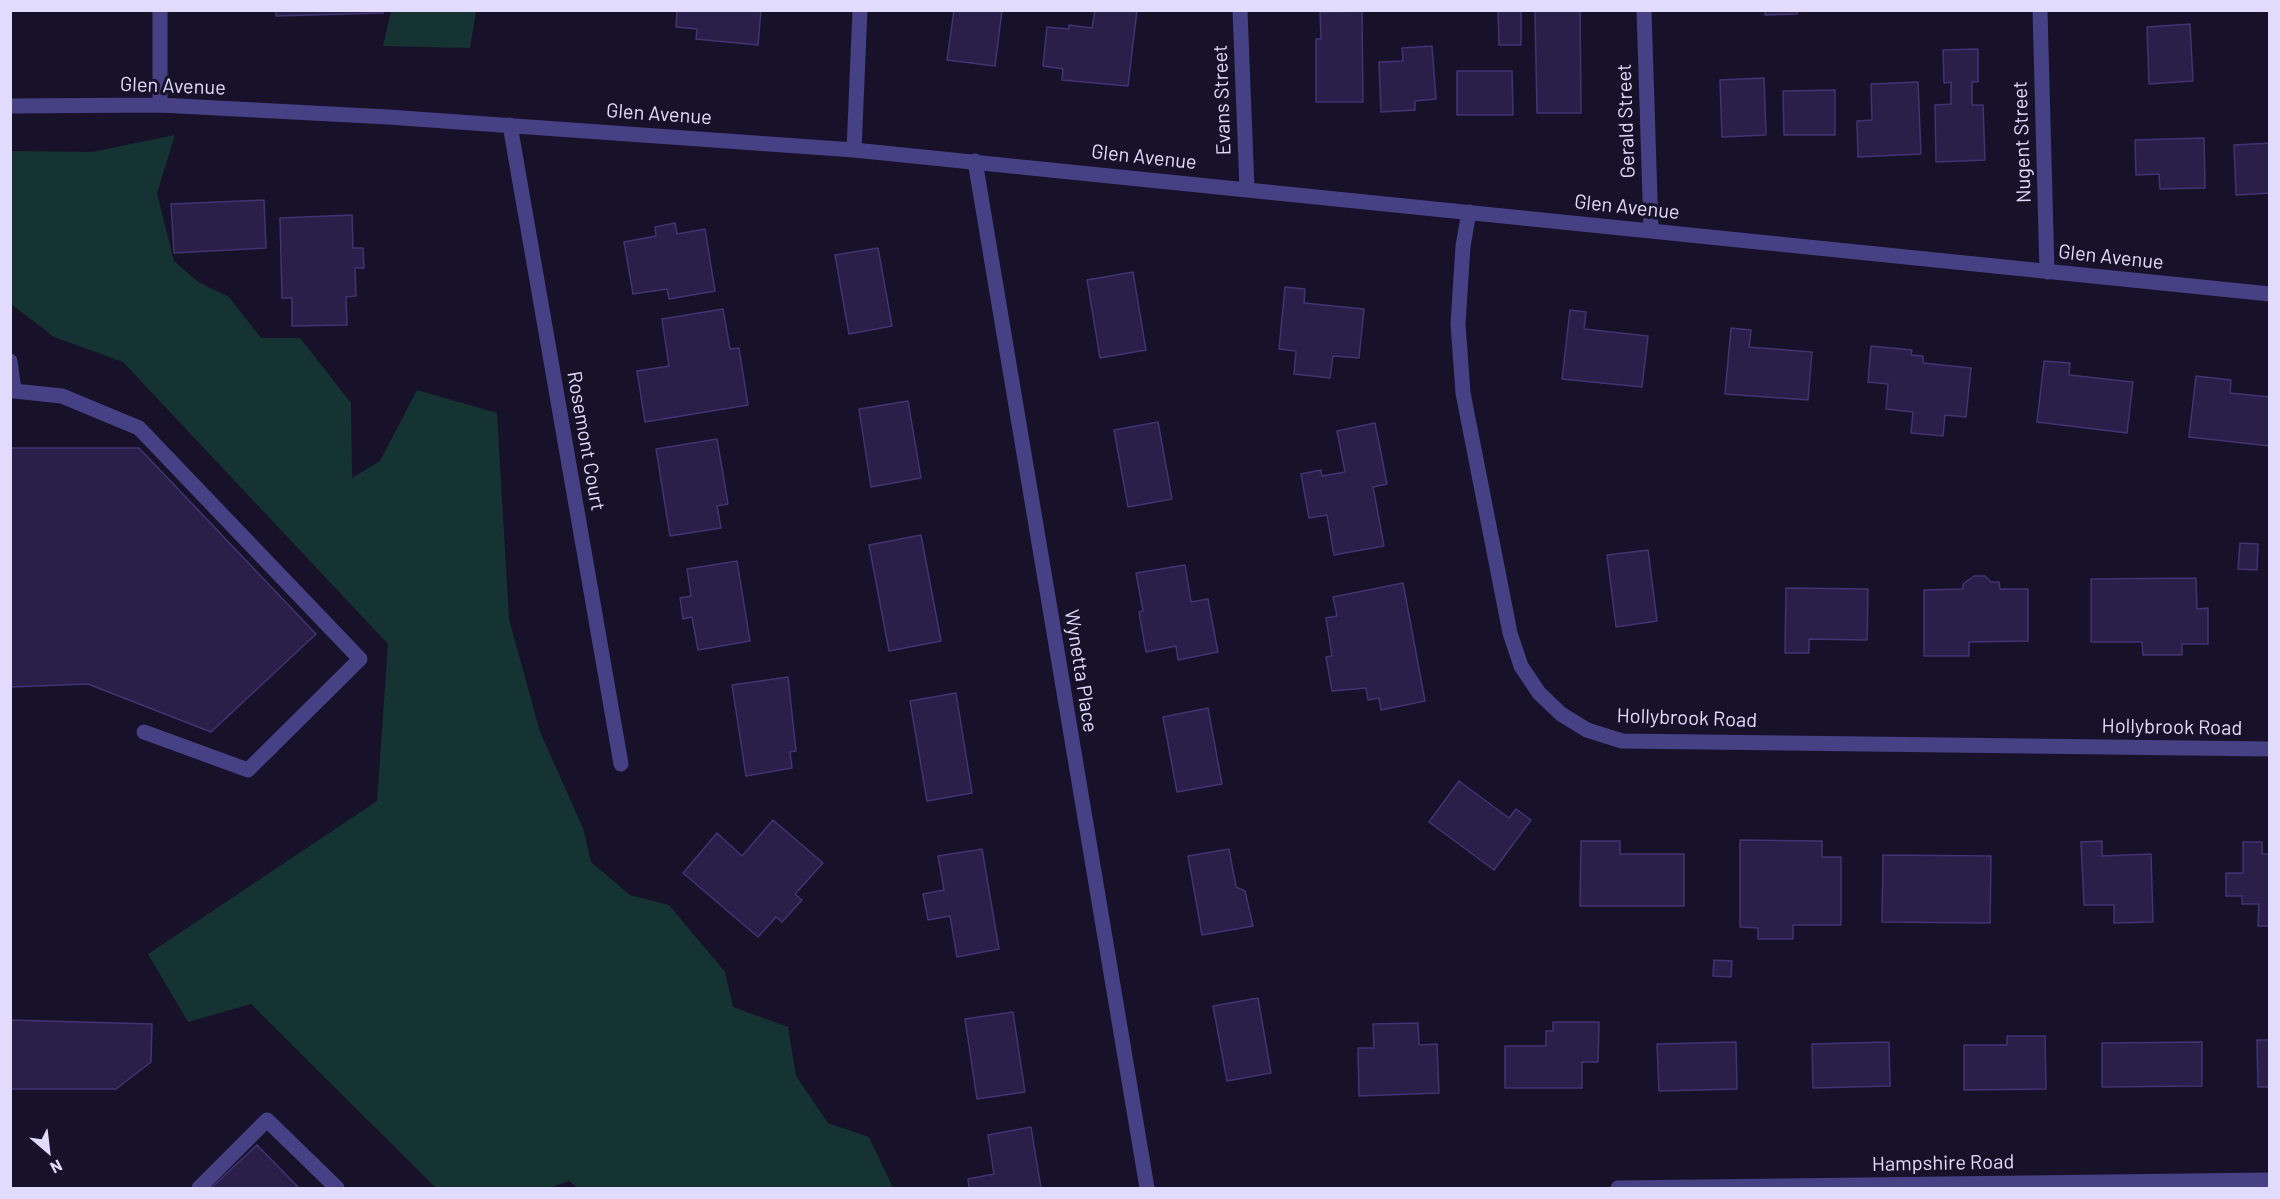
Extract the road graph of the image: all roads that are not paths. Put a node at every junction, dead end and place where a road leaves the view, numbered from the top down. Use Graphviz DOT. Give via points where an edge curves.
graph roads {
  1 [pos="160,10"];
  2 [pos="860,10"];
  3 [pos="1240,10"];
  4 [pos="1644,10"];
  5 [pos="2040,10"];
  6 [pos="10,105"];
  7 [pos="160,105"];
  8 [pos="510,125"];
  9 [pos="854,150"];
  10 [pos="975,161"];
  11 [pos="1247,189"];
  12 [pos="1469,212"];
  13 [pos="1651,230"];
  14 [pos="2047,272"];
  15 [pos="2270,294"];
  16 [pos="10,361"];
  17 [pos="12,384"];
  18 [pos="144,732"];
  19 [pos="2270,749"];
  20 [pos="621,764"];
  21 [pos="2270,1180"];
  22 [pos="199,1188"];
  23 [pos="337,1188"];
  24 [pos="1147,1188"];
  25 [pos="1618,1188"];
  1 -- 7 [label="street"];
  2 -- 9 [label="street"];
  3 -- 11 [label="street, Evans Street"];
  4 -- 13 [label="street, Gerald Street"];
  5 -- 14 [label="street, Nugent Street"];
  6 -- 7 [label="street, Glen Avenue"];
  7 -- 8 [label="street, Glen Avenue"];
  8 -- 9 [label="street, Glen Avenue"];
  8 -- 20 [label="street, Rosemont Court"];
  9 -- 10 [label="street, Glen Avenue"];
  10 -- 11 [label="street, Glen Avenue"];
  10 -- 24 [label="street, Wynetta Place"];
  11 -- 12 [label="street, Glen Avenue"];
  12 -- 13 [label="street, Glen Avenue"];
  12 -- 19 [label="street, Hollybrook Road" via="1458,324 1463,393 1510,633 1521,666 1539,693 1561,714 1587,730 1622,741"];
  13 -- 14 [label="street, Glen Avenue"];
  14 -- 15 [label="street, Glen Avenue"];
  16 -- 17 [label="street"];
  17 -- 18 [label="street" via="14,391 62,396 139,428 360,659 248,770"];
  21 -- 25 [label="street, Hampshire Road"];
  22 -- 23 [label="street" via="267,1120"];
}
